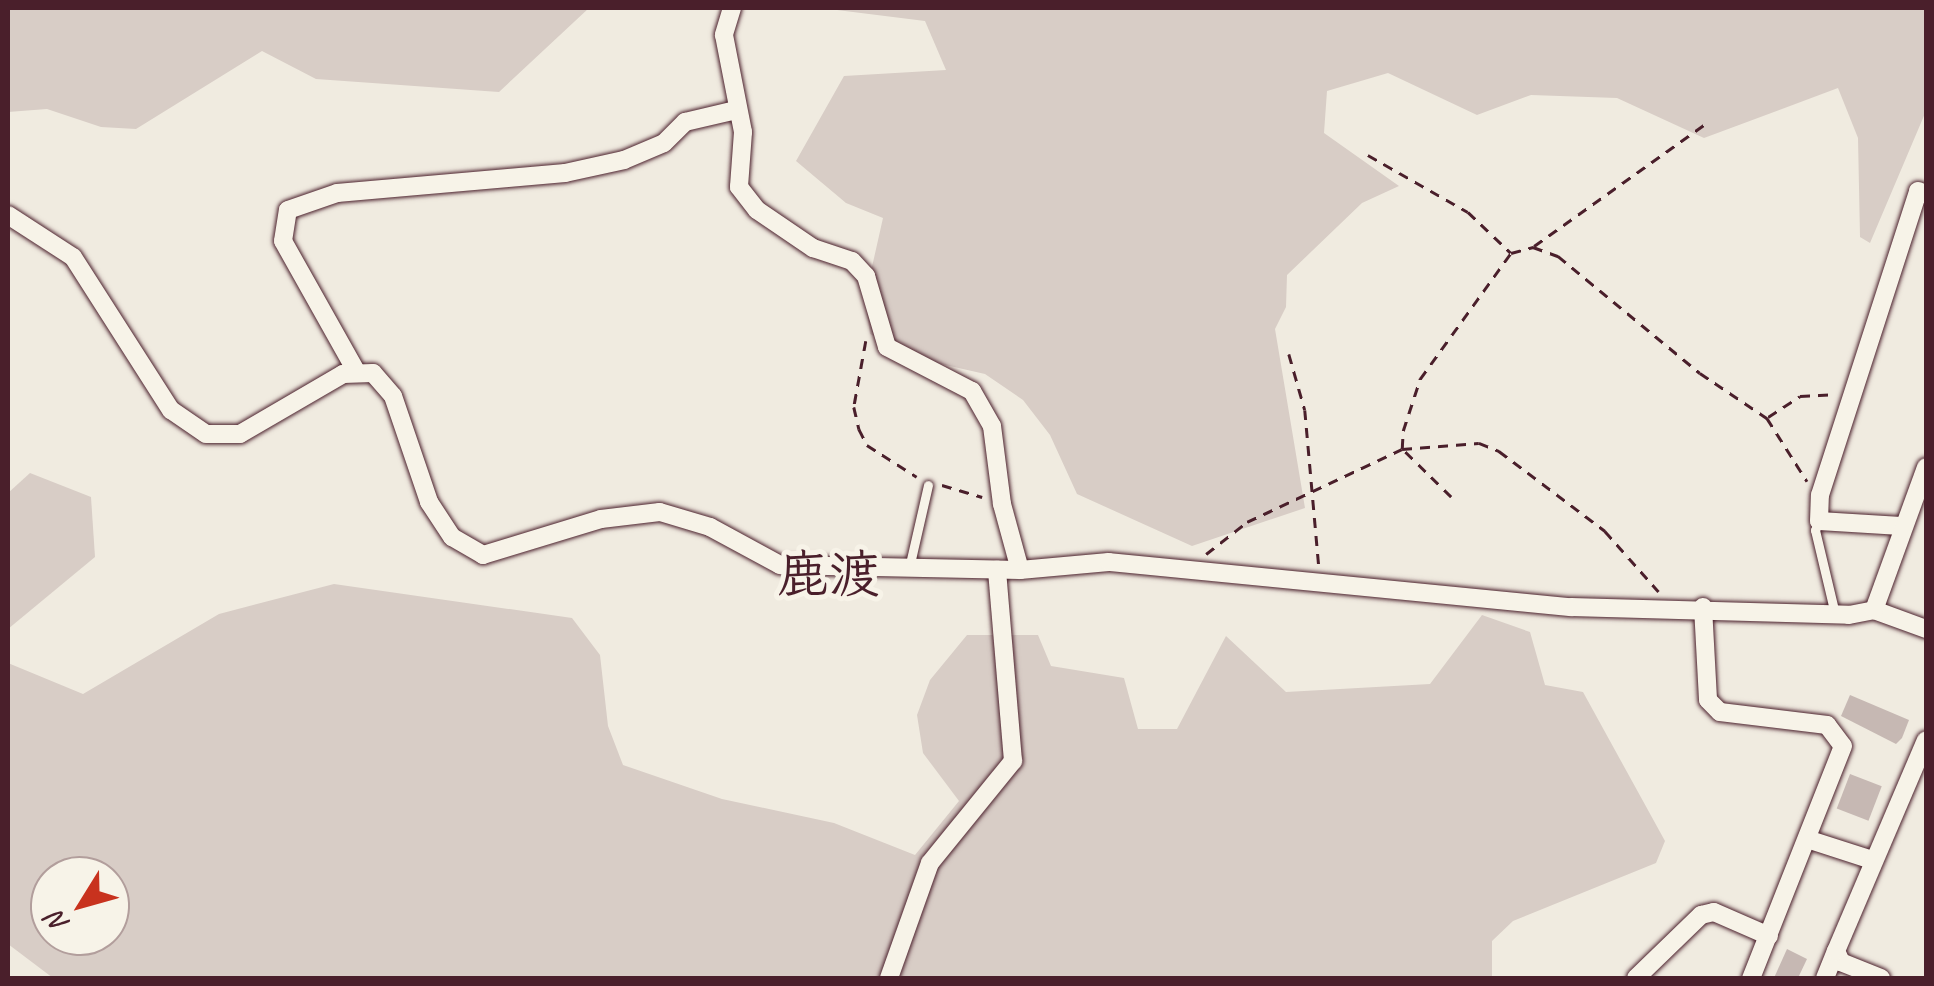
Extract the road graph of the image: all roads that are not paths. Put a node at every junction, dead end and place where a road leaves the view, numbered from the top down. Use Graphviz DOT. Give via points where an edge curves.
graph roads {
  1 [pos="732,8"];
  2 [pos="736,110"];
  3 [pos="1926,194"];
  4 [pos="8,215"];
  5 [pos="356,372"];
  6 [pos="1926,466"];
  7 [pos="928,485"];
  8 [pos="1819,521"];
  9 [pos="1902,526"];
  10 [pos="910,568"];
  11 [pos="997,570"];
  12 [pos="1020,570"];
  13 [pos="1704,607"];
  14 [pos="1874,610"];
  15 [pos="1835,614"];
  16 [pos="1926,629"];
  17 [pos="1926,740"];
  18 [pos="1807,838"];
  19 [pos="1872,860"];
  20 [pos="1769,936"];
  21 [pos="1836,951"];
  22 [pos="889,978"];
  23 [pos="1636,978"];
  24 [pos="1751,978"];
  25 [pos="1825,978"];
  26 [pos="1880,978"];
  1 -- 2 [label="street" via="724,34"];
  2 -- 5 [label="street" via="685,122 664,142 624,160 566,173 337,193 288,210 283,241"];
  2 -- 12 [label="street" via="743,132 740,187 747,200 813,248 852,261 866,276 876,326 890,349 972,391 992,426 1002,504"];
  3 -- 8 [label="street" via="1918,192 1848,396"];
  4 -- 5 [label="street" via="72,257 171,410 195,430 240,434"];
  5 -- 10 [label="street" via="372,373 393,396 428,502 452,536 483,554 601,519 660,512 710,527 766,562"];
  6 -- 9 [label="street"];
  7 -- 10 [label="lane"];
  8 -- 9 [label="street"];
  8 -- 15 [label="lane" via="1815,530"];
  9 -- 14 [label="street"];
  10 -- 11 [label="street"];
  11 -- 12 [label="street"];
  11 -- 22 [label="street" via="1013,761 930,863"];
  12 -- 13 [label="street" via="1109,562 1480,600"];
  13 -- 15 [label="street"];
  13 -- 18 [label="street" via="1708,700 1720,712 1827,725 1839,734 1843,746"];
  14 -- 15 [label="street"];
  14 -- 16 [label="street"];
  17 -- 19 [label="street"];
  18 -- 19 [label="street"];
  18 -- 20 [label="street"];
  19 -- 21 [label="street"];
  20 -- 23 [label="street" via="1714,912 1701,915"];
  20 -- 24 [label="street"];
  21 -- 25 [label="street"];
  21 -- 26 [label="street" via="1841,962"];
}
